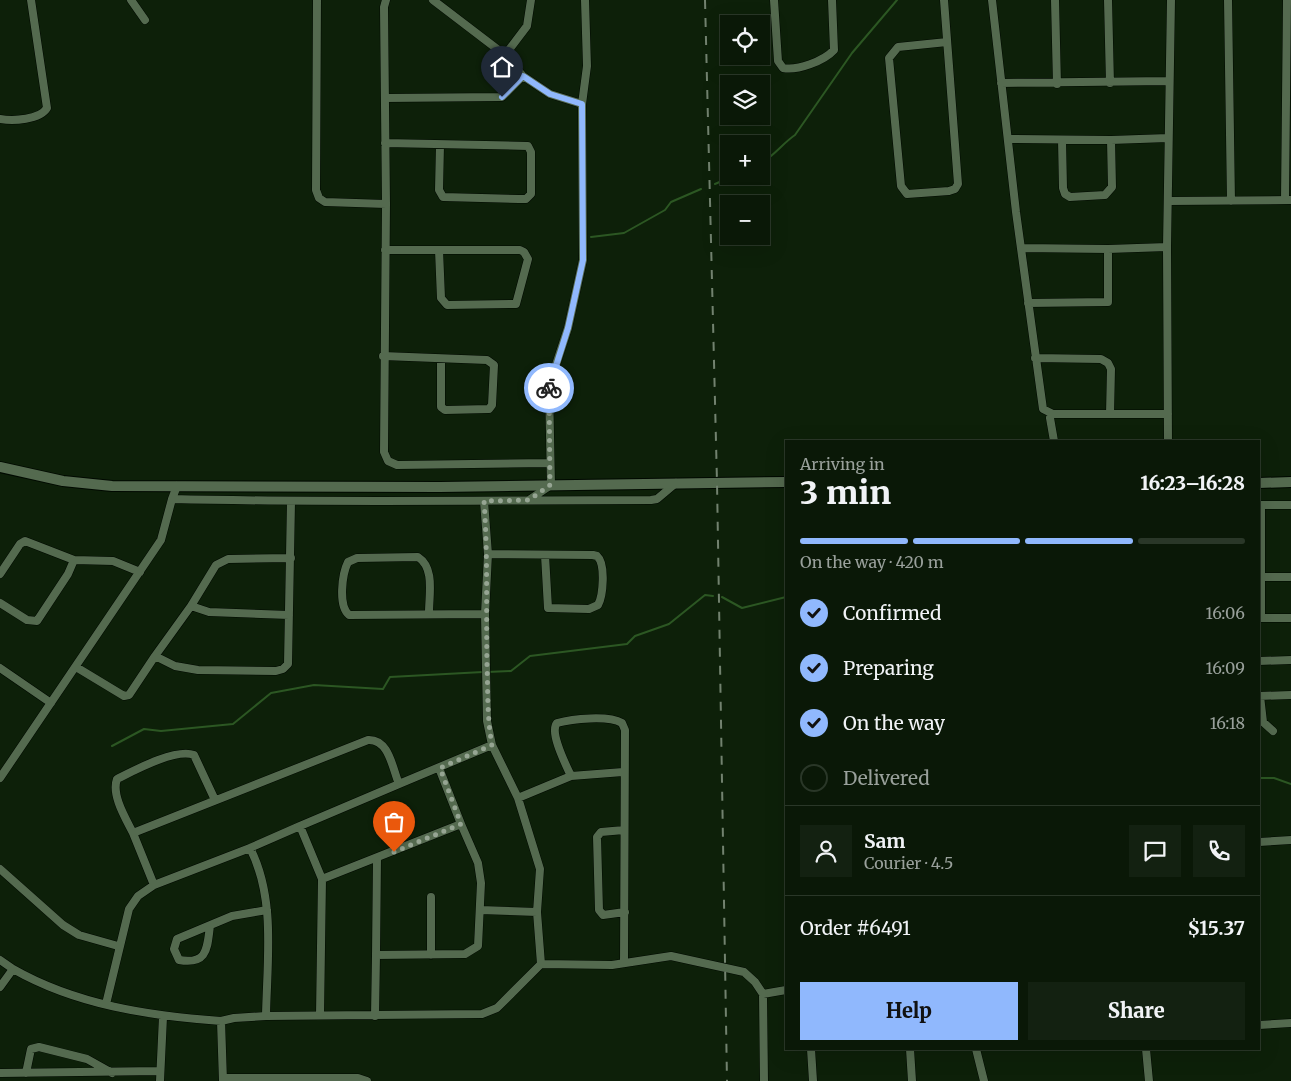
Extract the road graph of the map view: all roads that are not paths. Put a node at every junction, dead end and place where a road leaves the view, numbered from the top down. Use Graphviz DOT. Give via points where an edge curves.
graph roads {
  1 [pos="31,0"];
  2 [pos="131,0"];
  3 [pos="317,0"];
  4 [pos="386,0"];
  5 [pos="433,0"];
  6 [pos="531,0"];
  7 [pos="586,0"];
  8 [pos="774,0"];
  9 [pos="832,0"];
  10 [pos="944,0"];
  11 [pos="992,0"];
  12 [pos="1056,0"];
  13 [pos="1108,0"];
  14 [pos="1171,0"];
  15 [pos="1228,0"];
  16 [pos="1287,0"];
  17 [pos="145,20"];
  18 [pos="1289,36"];
  19 [pos="947,42"];
  20 [pos="504,56"];
  21 [pos="523,76"];
  22 [pos="1168,81"];
  23 [pos="1001,83"];
  24 [pos="1056,84"];
  25 [pos="1110,84"];
  26 [pos="1288,91"];
  27 [pos="385,98"];
  28 [pos="582,104"];
  29 [pos="0,119"];
  30 [pos="1168,138"];
  31 [pos="1009,139"];
  32 [pos="1062,140"];
  33 [pos="1110,140"];
  34 [pos="385,143"];
  35 [pos="1287,144"];
  36 [pos="440,145"];
  37 [pos="1288,200"];
  38 [pos="1168,201"];
  39 [pos="1230,201"];
  40 [pos="386,204"];
  41 [pos="1167,247"];
  42 [pos="1022,248"];
  43 [pos="1108,248"];
  44 [pos="385,250"];
  45 [pos="439,250"];
  46 [pos="1028,302"];
  47 [pos="383,356"];
  48 [pos="1035,358"];
  49 [pos="441,359"];
  50 [pos="1110,414"];
  51 [pos="1168,414"];
  52 [pos="1050,418"];
  53 [pos="1054,440"];
  54 [pos="1168,440"];
  55 [pos="549,463"];
  56 [pos="0,467"];
  57 [pos="785,482"];
  58 [pos="1291,482"];
  59 [pos="676,483"];
  60 [pos="1260,483"];
  61 [pos="550,485"];
  62 [pos="177,486"];
  63 [pos="299,486"];
  64 [pos="440,486"];
  65 [pos="172,499"];
  66 [pos="529,500"];
  67 [pos="451,501"];
  68 [pos="484,501"];
  69 [pos="291,502"];
  70 [pos="300,502"];
  71 [pos="1260,505"];
  72 [pos="1291,505"];
  73 [pos="488,554"];
  74 [pos="545,555"];
  75 [pos="292,558"];
  76 [pos="74,560"];
  77 [pos="140,572"];
  78 [pos="0,574"];
  79 [pos="1261,576"];
  80 [pos="1291,577"];
  81 [pos="0,603"];
  82 [pos="192,606"];
  83 [pos="428,613"];
  84 [pos="485,614"];
  85 [pos="289,615"];
  86 [pos="1260,618"];
  87 [pos="1291,618"];
  88 [pos="155,656"];
  89 [pos="1291,660"];
  90 [pos="1260,661"];
  91 [pos="76,667"];
  92 [pos="0,668"];
  93 [pos="1291,695"];
  94 [pos="1260,696"];
  95 [pos="51,703"];
  96 [pos="1274,732"];
  97 [pos="492,745"];
  98 [pos="440,768"];
  99 [pos="623,772"];
  100 [pos="571,776"];
  101 [pos="0,778"];
  102 [pos="399,784"];
  103 [pos="518,798"];
  104 [pos="215,800"];
  105 [pos="461,824"];
  106 [pos="300,826"];
  107 [pos="624,830"];
  108 [pos="133,833"];
  109 [pos="1291,840"];
  110 [pos="1260,842"];
  111 [pos="250,848"];
  112 [pos="377,860"];
  113 [pos="0,868"];
  114 [pos="322,880"];
  115 [pos="154,885"];
  116 [pos="430,896"];
  117 [pos="267,910"];
  118 [pos="480,910"];
  119 [pos="537,912"];
  120 [pos="625,912"];
  121 [pos="210,926"];
  122 [pos="118,946"];
  123 [pos="376,955"];
  124 [pos="430,955"];
  125 [pos="0,960"];
  126 [pos="624,963"];
  127 [pos="540,964"];
  128 [pos="13,969"];
  129 [pos="0,987"];
  130 [pos="785,990"];
  131 [pos="763,994"];
  132 [pos="106,1004"];
  133 [pos="320,1015"];
  134 [pos="266,1016"];
  135 [pos="375,1016"];
  136 [pos="163,1017"];
  137 [pos="221,1022"];
  138 [pos="1291,1023"];
  139 [pos="1260,1025"];
  140 [pos="811,1050"];
  141 [pos="910,1050"];
  142 [pos="976,1050"];
  143 [pos="1146,1050"];
  144 [pos="26,1072"];
  145 [pos="160,1072"];
  146 [pos="0,1073"];
  147 [pos="112,1073"];
  148 [pos="223,1080"];
  149 [pos="160,1081"];
  150 [pos="367,1081"];
  151 [pos="764,1081"];
  152 [pos="814,1081"];
  153 [pos="912,1081"];
  154 [pos="984,1081"];
  155 [pos="1149,1081"];
  1 -- 29 [label="street" via="47,108 36,116"];
  2 -- 17 [label="street"];
  3 -- 40 [label="street" via="316,190 325,202"];
  4 -- 27 [label="street"];
  5 -- 20 [label="street"];
  6 -- 20 [label="street" via="527,26"];
  7 -- 28 [label="street" via="587,66"];
  8 -- 9 [label="street" via="778,61 783,68 790,70 828,57 834,50"];
  10 -- 19 [label="street"];
  11 -- 23 [label="street"];
  12 -- 24 [label="street"];
  13 -- 25 [label="street"];
  14 -- 22 [label="street"];
  15 -- 39 [label="street"];
  16 -- 18 [label="street"];
  18 -- 26 [label="street"];
  19 -- 19 [label="street" via="958,184 949,191 907,194 900,186 890,58 898,47"];
  20 -- 21 [label="street"];
  21 -- 27 [label="street" via="502,97"];
  21 -- 28 [label="street" via="550,94"];
  22 -- 25 [label="street"];
  22 -- 30 [label="street"];
  23 -- 24 [label="street"];
  23 -- 31 [label="street"];
  24 -- 25 [label="street"];
  26 -- 35 [label="street"];
  27 -- 34 [label="street"];
  28 -- 55 [label="street" via="583,260 568,328 549,386"];
  30 -- 33 [label="street"];
  30 -- 38 [label="street"];
  31 -- 32 [label="street"];
  31 -- 42 [label="street"];
  32 -- 33 [label="street"];
  32 -- 33 [label="street" via="1063,188 1070,197 1109,192 1112,187"];
  34 -- 36 [label="street"];
  34 -- 40 [label="street"];
  35 -- 37 [label="street"];
  36 -- 36 [label="street" via="528,146 531,152 531,194 519,199 443,197 439,190"];
  37 -- 39 [label="street"];
  38 -- 39 [label="street"];
  38 -- 41 [label="street"];
  40 -- 44 [label="street"];
  41 -- 43 [label="street"];
  41 -- 51 [label="street"];
  42 -- 43 [label="street"];
  42 -- 46 [label="street"];
  43 -- 46 [label="street" via="1108,302"];
  44 -- 45 [label="street"];
  44 -- 47 [label="street"];
  45 -- 45 [label="street" via="524,252 528,259 516,304 443,303 440,298"];
  46 -- 48 [label="street"];
  47 -- 49 [label="street"];
  47 -- 55 [label="street" via="384,452 388,461 397,465"];
  48 -- 50 [label="street" via="1042,405 1046,412"];
  48 -- 50 [label="street" via="1101,359 1108,363 1111,369"];
  49 -- 49 [label="street" via="492,361 492,405 489,409 444,410 441,407"];
  50 -- 51 [label="street"];
  51 -- 54 [label="street"];
  52 -- 53 [label="street"];
  55 -- 61 [label="street"];
  56 -- 62 [label="street" via="73,482"];
  57 -- 59 [label="street"];
  58 -- 60 [label="street"];
  59 -- 61 [label="street"];
  59 -- 66 [label="street" via="657,499 651,500"];
  61 -- 64 [label="street"];
  61 -- 66 [label="street"];
  62 -- 63 [label="street"];
  62 -- 65 [label="street"];
  63 -- 64 [label="street"];
  63 -- 70 [label="street"];
  64 -- 67 [label="street"];
  65 -- 69 [label="street"];
  65 -- 77 [label="street" via="161,540"];
  66 -- 68 [label="street"];
  67 -- 68 [label="street"];
  67 -- 70 [label="street"];
  68 -- 73 [label="street"];
  69 -- 70 [label="street"];
  69 -- 75 [label="street"];
  71 -- 72 [label="street"];
  71 -- 79 [label="street"];
  73 -- 74 [label="street"];
  73 -- 84 [label="street"];
  74 -- 74 [label="street" via="593,555 600,558 601,597 598,606 588,609 548,608"];
  75 -- 82 [label="street" via="222,561 216,565"];
  75 -- 85 [label="street"];
  76 -- 77 [label="street" via="113,561"];
  76 -- 78 [label="street" via="25,541"];
  76 -- 81 [label="street" via="37,620 27,620"];
  77 -- 91 [label="street"];
  79 -- 80 [label="street"];
  79 -- 86 [label="street"];
  82 -- 85 [label="street" via="209,612"];
  82 -- 88 [label="street"];
  83 -- 83 [label="street" via="349,615 344,612 344,570 348,562 357,558 418,557 429,569"];
  83 -- 84 [label="street"];
  84 -- 97 [label="street" via="487,721"];
  85 -- 88 [label="street" via="288,664 283,669 198,670 175,666"];
  86 -- 87 [label="street"];
  88 -- 91 [label="street" via="129,695 124,696"];
  89 -- 90 [label="street"];
  91 -- 95 [label="street"];
  92 -- 95 [label="street"];
  93 -- 94 [label="street"];
  94 -- 96 [label="street" via="1263,722"];
  95 -- 101 [label="street"];
  97 -- 98 [label="street"];
  97 -- 103 [label="street"];
  98 -- 102 [label="street"];
  98 -- 105 [label="street"];
  99 -- 100 [label="street"];
  99 -- 100 [label="street" via="622,722 569,720 557,723 554,729"];
  99 -- 107 [label="street"];
  100 -- 103 [label="street"];
  102 -- 104 [label="street" via="385,746 377,740 368,740"];
  102 -- 106 [label="street"];
  103 -- 119 [label="street" via="540,869"];
  104 -- 108 [label="street"];
  104 -- 108 [label="street" via="194,755 187,752 174,755 118,779 115,785"];
  105 -- 112 [label="street"];
  105 -- 118 [label="street" via="478,863 482,883"];
  106 -- 111 [label="street"];
  106 -- 114 [label="street"];
  107 -- 120 [label="street"];
  107 -- 120 [label="street" via="600,832 597,838 599,910 603,915"];
  108 -- 115 [label="street"];
  109 -- 110 [label="street"];
  111 -- 115 [label="street"];
  111 -- 117 [label="street" via="266,892"];
  112 -- 114 [label="street"];
  112 -- 123 [label="street"];
  113 -- 122 [label="street" via="63,926 79,935"];
  114 -- 133 [label="street"];
  115 -- 122 [label="street" via="138,896 129,909"];
  116 -- 124 [label="street"];
  117 -- 121 [label="street" via="232,916"];
  117 -- 134 [label="street"];
  118 -- 119 [label="street"];
  118 -- 124 [label="street" via="478,946 472,952"];
  119 -- 127 [label="street"];
  120 -- 126 [label="street"];
  121 -- 121 [label="street" via="177,939 174,949 179,960 190,962 201,958 207,949"];
  122 -- 132 [label="street"];
  123 -- 124 [label="street"];
  123 -- 135 [label="street"];
  125 -- 128 [label="street"];
  126 -- 127 [label="street"];
  126 -- 131 [label="street" via="671,956 688,959 744,972 756,982"];
  127 -- 135 [label="street" via="497,1008 482,1014"];
  128 -- 129 [label="street"];
  128 -- 132 [label="street" via="70,996"];
  130 -- 131 [label="street"];
  131 -- 151 [label="street"];
  132 -- 136 [label="street"];
  133 -- 134 [label="street"];
  133 -- 135 [label="street"];
  134 -- 137 [label="street"];
  136 -- 137 [label="street"];
  136 -- 145 [label="street"];
  137 -- 148 [label="street"];
  138 -- 139 [label="street"];
  140 -- 152 [label="street"];
  141 -- 153 [label="street"];
  142 -- 154 [label="street"];
  143 -- 155 [label="street"];
  144 -- 146 [label="street"];
  144 -- 147 [label="street"];
  144 -- 147 [label="street" via="31,1049 39,1047 87,1059"];
  145 -- 147 [label="street"];
  145 -- 149 [label="street"];
  148 -- 150 [label="street" via="358,1078"];
}
